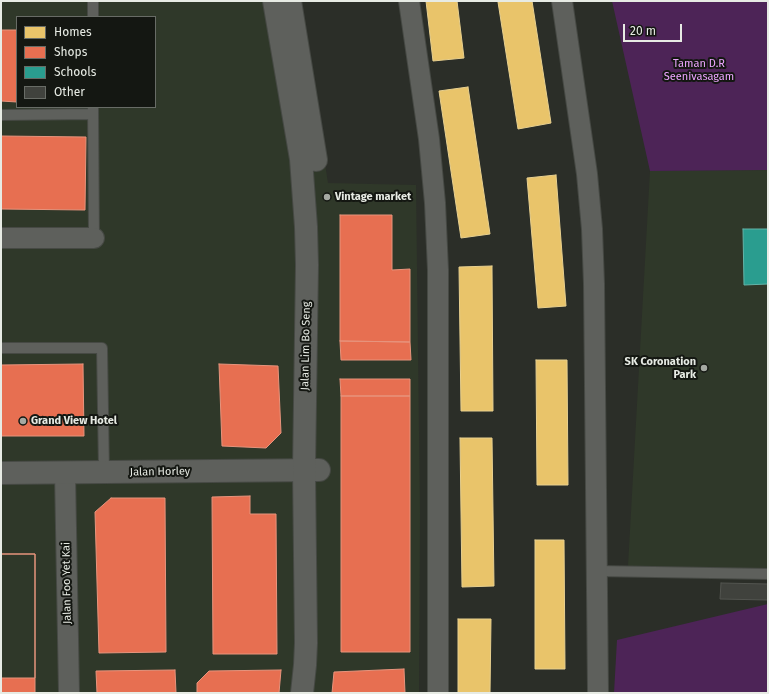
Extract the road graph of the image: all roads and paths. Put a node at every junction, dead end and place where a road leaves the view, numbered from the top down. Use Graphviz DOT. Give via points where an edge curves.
graph roads {
  1 [pos="93,1"];
  2 [pos="274,1"];
  3 [pos="290,1"];
  4 [pos="409,1"];
  5 [pos="562,1"];
  6 [pos="93,16"];
  7 [pos="93,110"];
  8 [pos="1,115"];
  9 [pos="1,238"];
  10 [pos="94,238"];
  11 [pos="1,348"];
  12 [pos="312,470"];
  13 [pos="104,472"];
  14 [pos="1,473"];
  15 [pos="65,473"];
  16 [pos="597,572"];
  17 [pos="768,574"];
  18 [pos="69,693"];
  19 [pos="302,693"];
  20 [pos="317,693"];
  21 [pos="438,693"];
  22 [pos="598,693"];
  1 -- 6 [label="lane"];
  2 -- 12 [label="main road, Jalan Lim Bo Seng" via="301,159 304,193"];
  3 -- 12 [label="main road, Jalan Lim Bo Seng" via="316,157 321,226"];
  4 -- 21 [label="street" via="429,139 438,270"];
  5 -- 16 [label="street" via="588,174 592,229"];
  7 -- 8 [label="lane"];
  7 -- 10 [label="lane"];
  9 -- 10 [label="street"];
  11 -- 13 [label="lane" via="102,348"];
  12 -- 13 [label="main road, Jalan Horley"];
  12 -- 19 [label="main road, Jalan Lim Bo Seng"];
  12 -- 20 [label="main road, Jalan Lim Bo Seng" via="320,660"];
  13 -- 15 [label="main road, Jalan Horley"];
  14 -- 15 [label="main road, Jalan Horley"];
  15 -- 18 [label="street, Jalan Foo Yet Kai"];
  16 -- 17 [label="lane"];
  16 -- 22 [label="street"];
}
